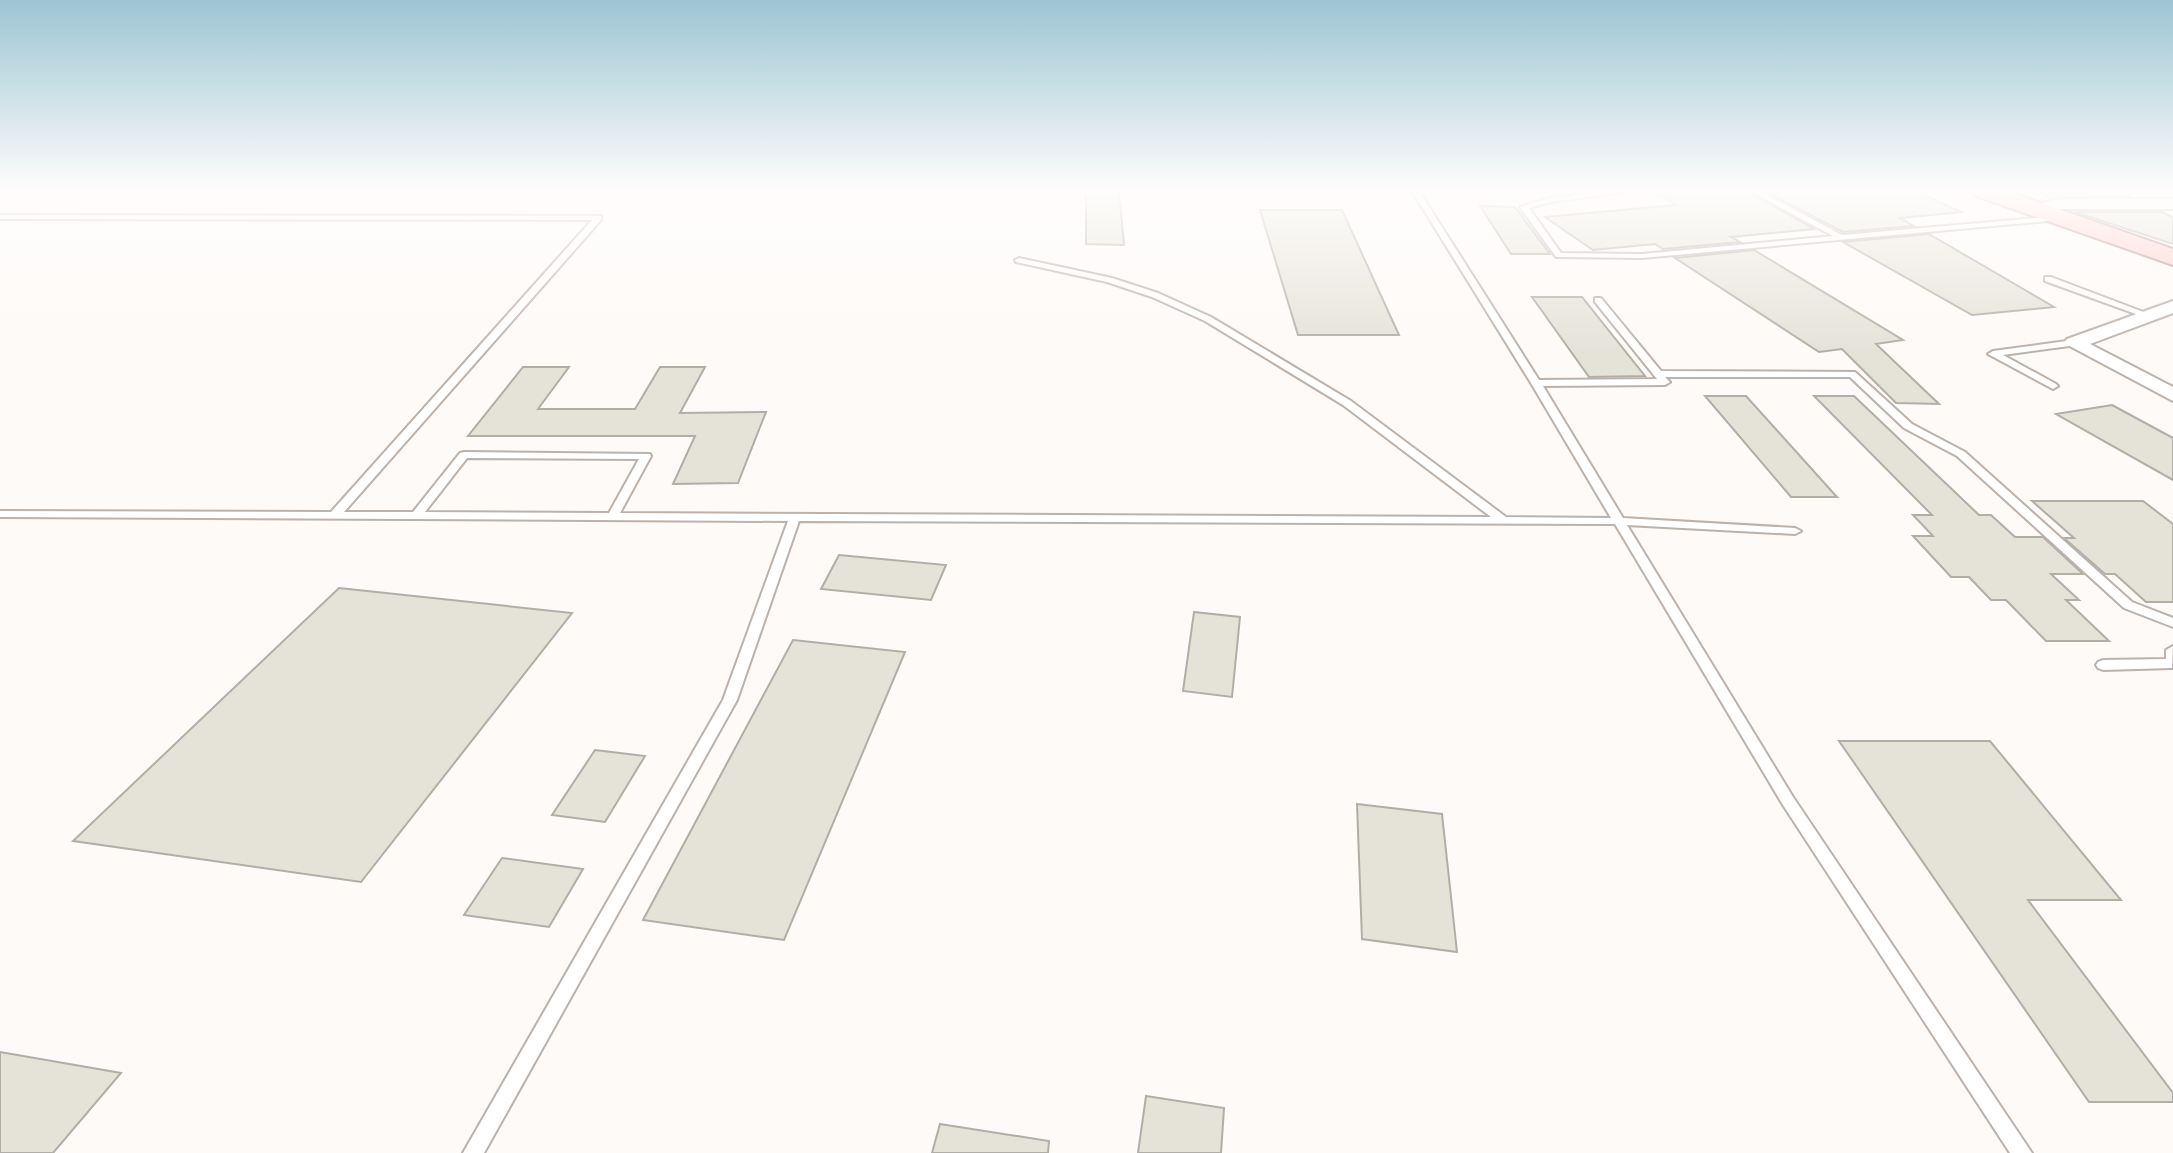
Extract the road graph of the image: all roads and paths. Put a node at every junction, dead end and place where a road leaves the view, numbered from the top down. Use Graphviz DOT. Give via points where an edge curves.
graph roads {
  1 [pos="574,245"];
  2 [pos="1449,245"];
  3 [pos="1552,245"];
  4 [pos="1757,245"];
  5 [pos="2137,245"];
  6 [pos="2173,257"];
  7 [pos="1019,260"];
  8 [pos="2048,279"];
  9 [pos="1598,300"];
  10 [pos="2173,307"];
  11 [pos="2150,316"];
  12 [pos="2074,343"];
  13 [pos="1658,374"];
  14 [pos="1536,383"];
  15 [pos="2053,386"];
  16 [pos="2173,395"];
  17 [pos="0,514"];
  18 [pos="335,515"];
  19 [pos="417,515"];
  20 [pos="612,516"];
  21 [pos="795,517"];
  22 [pos="1504,521"];
  23 [pos="1620,521"];
  24 [pos="1794,531"];
  25 [pos="2173,623"];
  26 [pos="2173,650"];
  27 [pos="2103,665"];
  28 [pos="473,1153"];
  29 [pos="2022,1153"];
  1 -- 18 [label="lane"];
  2 -- 14 [label="lane"];
  3 -- 4 [label="lane" via="1559,255 1642,256"];
  5 -- 6 [label="highway"];
  7 -- 22 [label="lane" via="1109,280 1208,319 1347,403"];
  8 -- 11 [label="lane"];
  9 -- 13 [label="lane"];
  10 -- 11 [label="street"];
  11 -- 12 [label="street"];
  12 -- 15 [label="lane" via="1993,354"];
  12 -- 16 [label="street"];
  13 -- 14 [label="lane" via="1665,382"];
  13 -- 25 [label="lane" via="1852,373 1908,426 1961,454 2129,605"];
  14 -- 23 [label="lane"];
  17 -- 18 [label="lane"];
  18 -- 19 [label="lane"];
  19 -- 20 [label="lane"];
  19 -- 20 [label="lane" via="464,455 646,456"];
  20 -- 21 [label="lane"];
  21 -- 22 [label="lane"];
  21 -- 28 [label="lane" via="730,700"];
  22 -- 23 [label="lane"];
  23 -- 24 [label="lane"];
  23 -- 29 [label="lane" via="1788,801"];
  26 -- 27 [label="lane" via="2172,663"];
}
